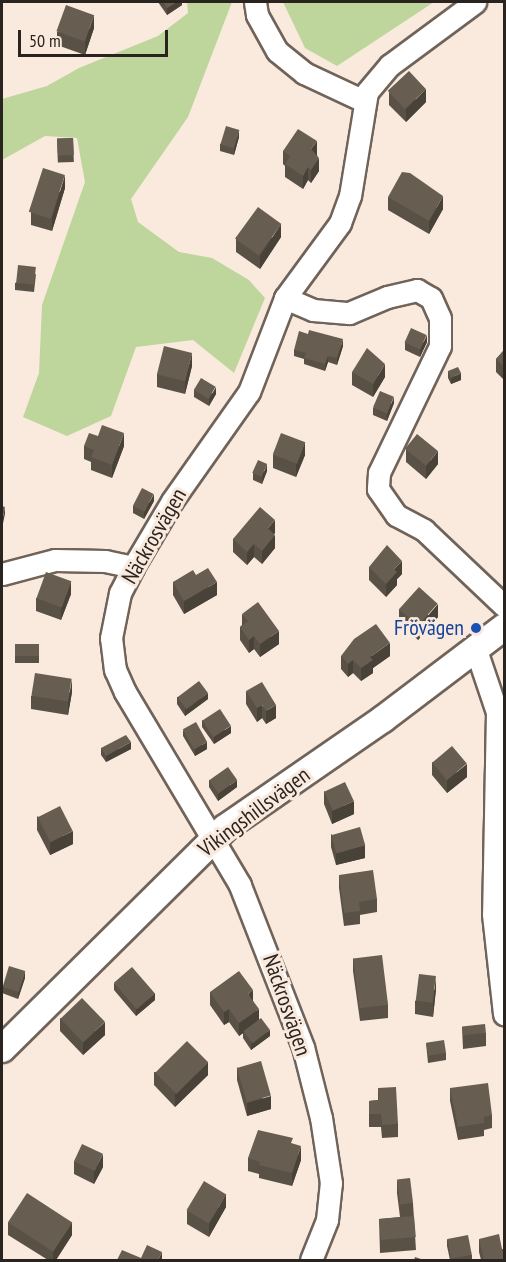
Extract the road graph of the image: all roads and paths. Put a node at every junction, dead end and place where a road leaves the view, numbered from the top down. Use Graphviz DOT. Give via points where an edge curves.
graph roads {
  1 [pos="255,2"];
  2 [pos="475,2"];
  3 [pos="364,101"];
  4 [pos="285,298"];
  5 [pos="133,567"];
  6 [pos="2,574"];
  7 [pos="504,606"];
  8 [pos="504,627"];
  9 [pos="476,650"];
  10 [pos="214,839"];
  11 [pos="504,1014"];
  12 [pos="2,1049"];
  13 [pos="311,1260"];
  1 -- 3 [label="street" via="262,25 277,51 304,73"];
  2 -- 3 [label="street, Näckrosvägen" via="390,65"];
  3 -- 4 [label="street, Näckrosvägen" via="350,196 340,223"];
  4 -- 5 [label="street, Näckrosvägen" via="249,392 172,501"];
  4 -- 7 [label="street" via="313,310 349,313 417,290 431,298 440,318 440,346 379,473 378,489 396,514 424,530"];
  5 -- 6 [label="street" via="105,561 55,560"];
  5 -- 10 [label="street, Näckrosvägen" via="120,593 111,638 115,670"];
  8 -- 9 [label="street, Vikingshillsvägen"];
  9 -- 10 [label="street, Vikingshillsvägen"];
  9 -- 11 [label="street" via="497,712 493,914"];
  10 -- 12 [label="street, Vikingshillsvägen"];
  10 -- 13 [label="street, Näckrosvägen" via="265,942 303,1047 321,1118 330,1183 327,1220"];
}
